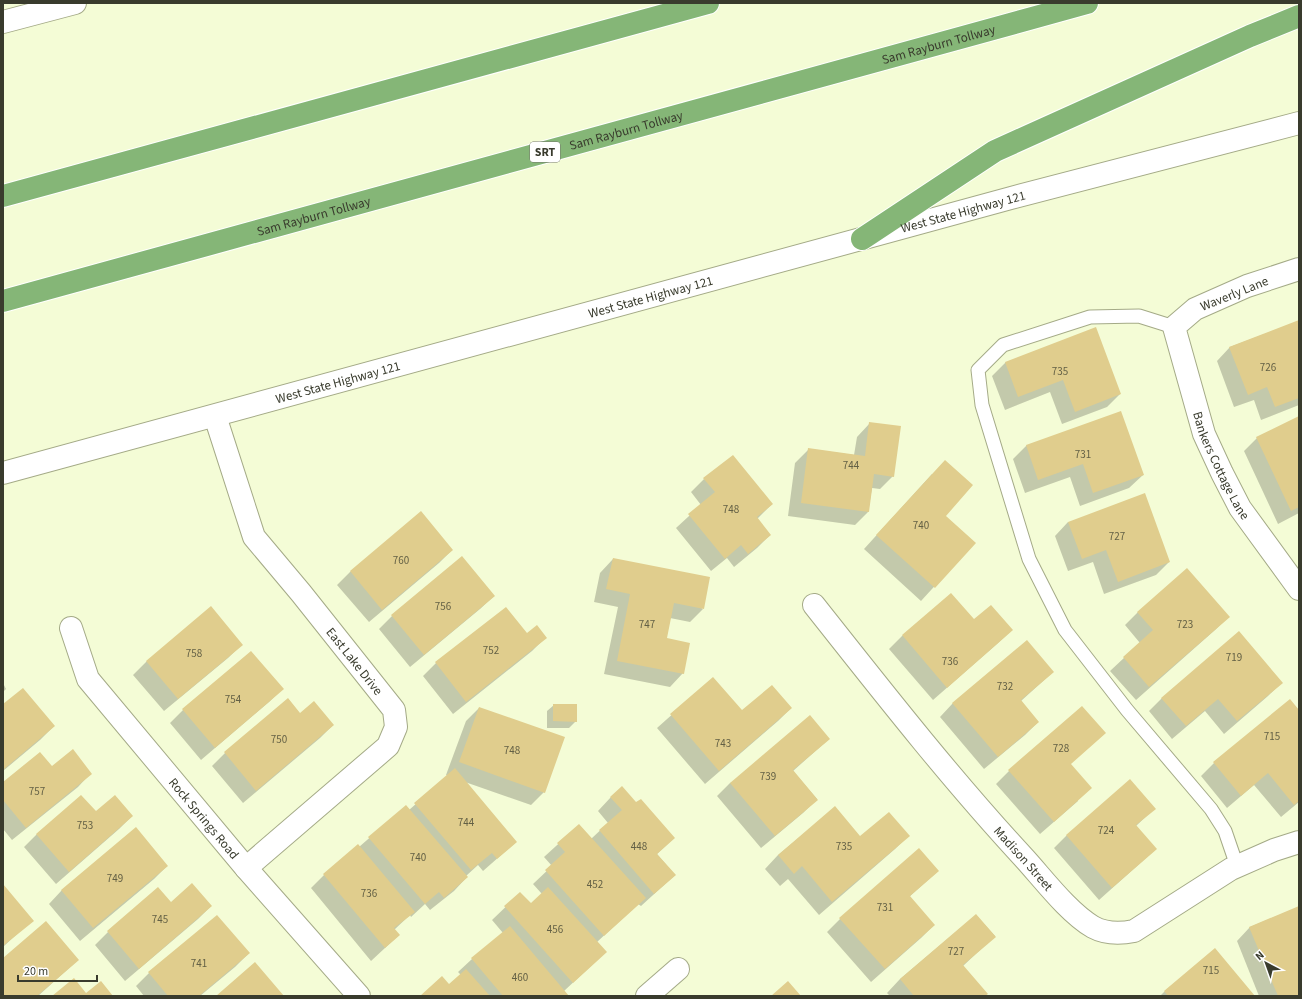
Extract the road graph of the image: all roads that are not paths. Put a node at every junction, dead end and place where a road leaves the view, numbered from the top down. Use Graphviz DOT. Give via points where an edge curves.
graph roads {
  1 [pos="75,3"];
  2 [pos="708,3"];
  3 [pos="1087,3"];
  4 [pos="1299,16"];
  5 [pos="3,22"];
  6 [pos="1299,123"];
  7 [pos="3,196"];
  8 [pos="862,239"];
  9 [pos="1299,269"];
  10 [pos="3,301"];
  11 [pos="1174,327"];
  12 [pos="216,416"];
  13 [pos="3,473"];
  14 [pos="1299,589"];
  15 [pos="814,605"];
  16 [pos="71,628"];
  17 [pos="1299,842"];
  18 [pos="1237,866"];
  19 [pos="246,868"];
  20 [pos="678,969"];
  21 [pos="359,996"];
  22 [pos="647,996"];
  1 -- 5 [label="street"];
  2 -- 7 [label="highway"];
  3 -- 10 [label="highway, Sam Rayburn Tollway / SRT"];
  4 -- 8 [label="highway" via="995,151"];
  6 -- 8 [label="street, West State Highway 121"];
  8 -- 12 [label="street, West State Highway 121"];
  9 -- 11 [label="street, Waverly Lane" via="1247,286 1195,308"];
  11 -- 14 [label="street, Bankers Cottage Lane" via="1204,434 1222,474 1240,508"];
  11 -- 18 [label="lane" via="1138,316 1090,317 1003,344 978,370 982,405 1029,559 1065,630 1127,710 1211,810 1225,831"];
  12 -- 13 [label="street, West State Highway 121"];
  12 -- 19 [label="street, East Lake Drive" via="254,537 394,710 396,727 388,746"];
  15 -- 18 [label="street, Madison Street" via="997,829 1076,915 1093,927 1108,933 1122,934 1134,931"];
  16 -- 19 [label="street, Rock Springs Road" via="88,680"];
  17 -- 18 [label="street, Madison Street"];
  19 -- 21 [label="street, Rock Springs Road"];
  20 -- 22 [label="street"];
}
